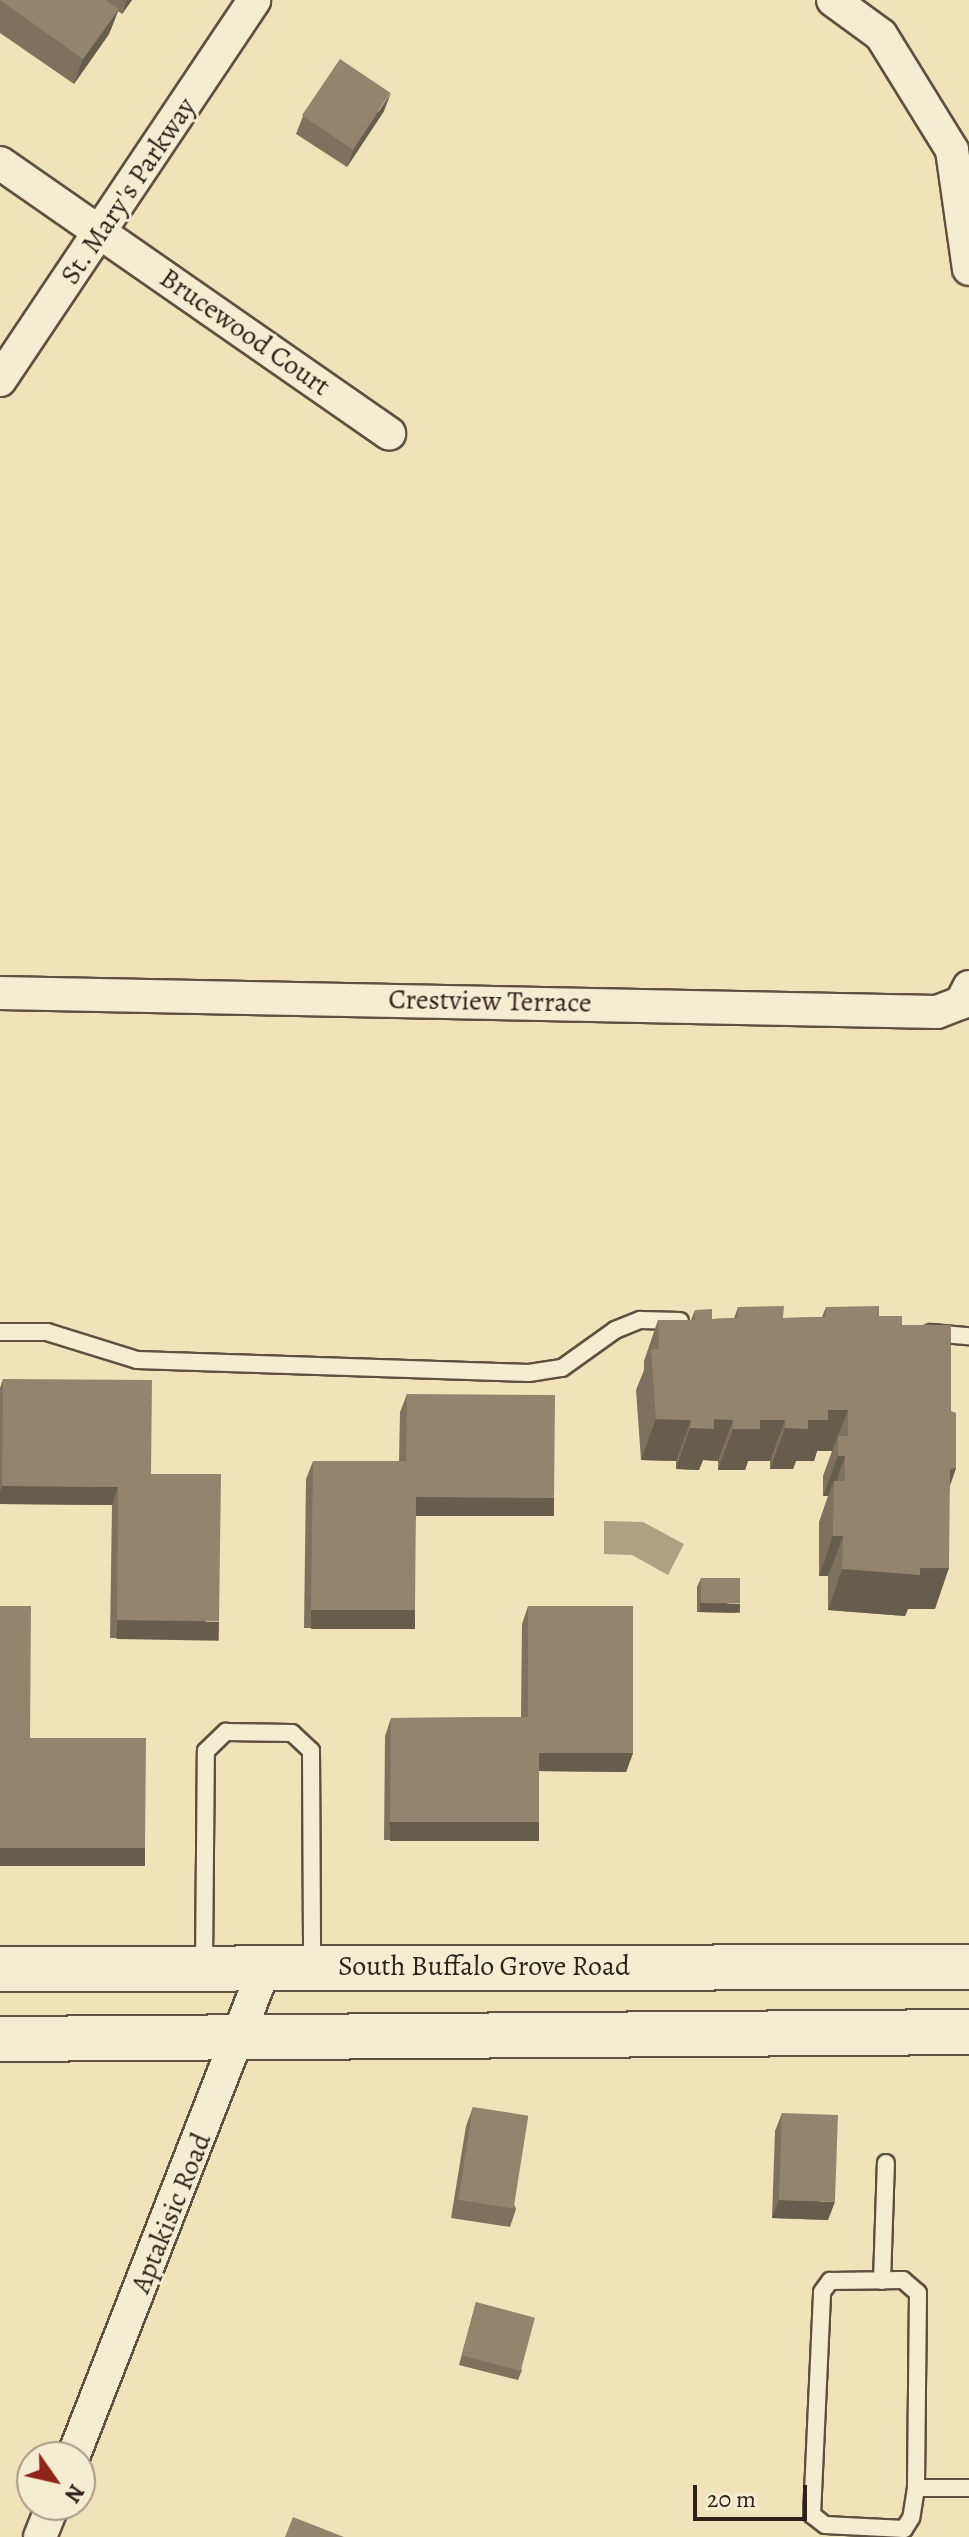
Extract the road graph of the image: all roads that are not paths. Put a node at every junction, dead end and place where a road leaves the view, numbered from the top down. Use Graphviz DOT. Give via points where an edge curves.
graph roads {
  1 [pos="254,0"];
  2 [pos="833,0"];
  3 [pos="0,163"];
  4 [pos="102,232"];
  5 [pos="969,269"];
  6 [pos="0,380"];
  7 [pos="389,433"];
  8 [pos="969,987"];
  9 [pos="0,993"];
  10 [pos="701,1322"];
  11 [pos="0,1332"];
  12 [pos="916,1332"];
  13 [pos="969,1336"];
  14 [pos="312,1966"];
  15 [pos="204,1967"];
  16 [pos="265,1967"];
  17 [pos="969,1967"];
  18 [pos="0,1969"];
  19 [pos="969,2032"];
  20 [pos="241,2037"];
  21 [pos="0,2039"];
  22 [pos="886,2163"];
  23 [pos="882,2281"];
  24 [pos="79,2441"];
  25 [pos="916,2488"];
  26 [pos="969,2488"];
  1 -- 4 [label="street, St. Mary's Parkway"];
  2 -- 5 [label="street" via="881,35 952,150"];
  3 -- 4 [label="street, Brucewood Court"];
  4 -- 6 [label="street, St. Mary's Parkway"];
  4 -- 7 [label="street, Brucewood Court"];
  8 -- 9 [label="street, Crestview Terrace" via="961,1003 937,1012"];
  10 -- 11 [label="lane" via="640,1320 615,1330 562,1368 529,1373 137,1360 47,1332"];
  12 -- 13 [label="lane"];
  14 -- 15 [label="lane" via="311,1751 292,1733 226,1732 206,1751"];
  14 -- 16 [label="main road, South Buffalo Grove Road"];
  14 -- 17 [label="main road, South Buffalo Grove Road"];
  15 -- 16 [label="main road, South Buffalo Grove Road"];
  15 -- 18 [label="main road, South Buffalo Grove Road"];
  16 -- 20 [label="street, Aptakisic Road"];
  19 -- 20 [label="main road"];
  20 -- 21 [label="main road"];
  20 -- 24 [label="street, Aptakisic Road"];
  22 -- 23 [label="lane"];
  23 -- 25 [label="lane" via="903,2280 918,2293"];
  23 -- 25 [label="lane" via="830,2281 822,2292 812,2515 825,2525 904,2529"];
  25 -- 26 [label="lane"];
}
